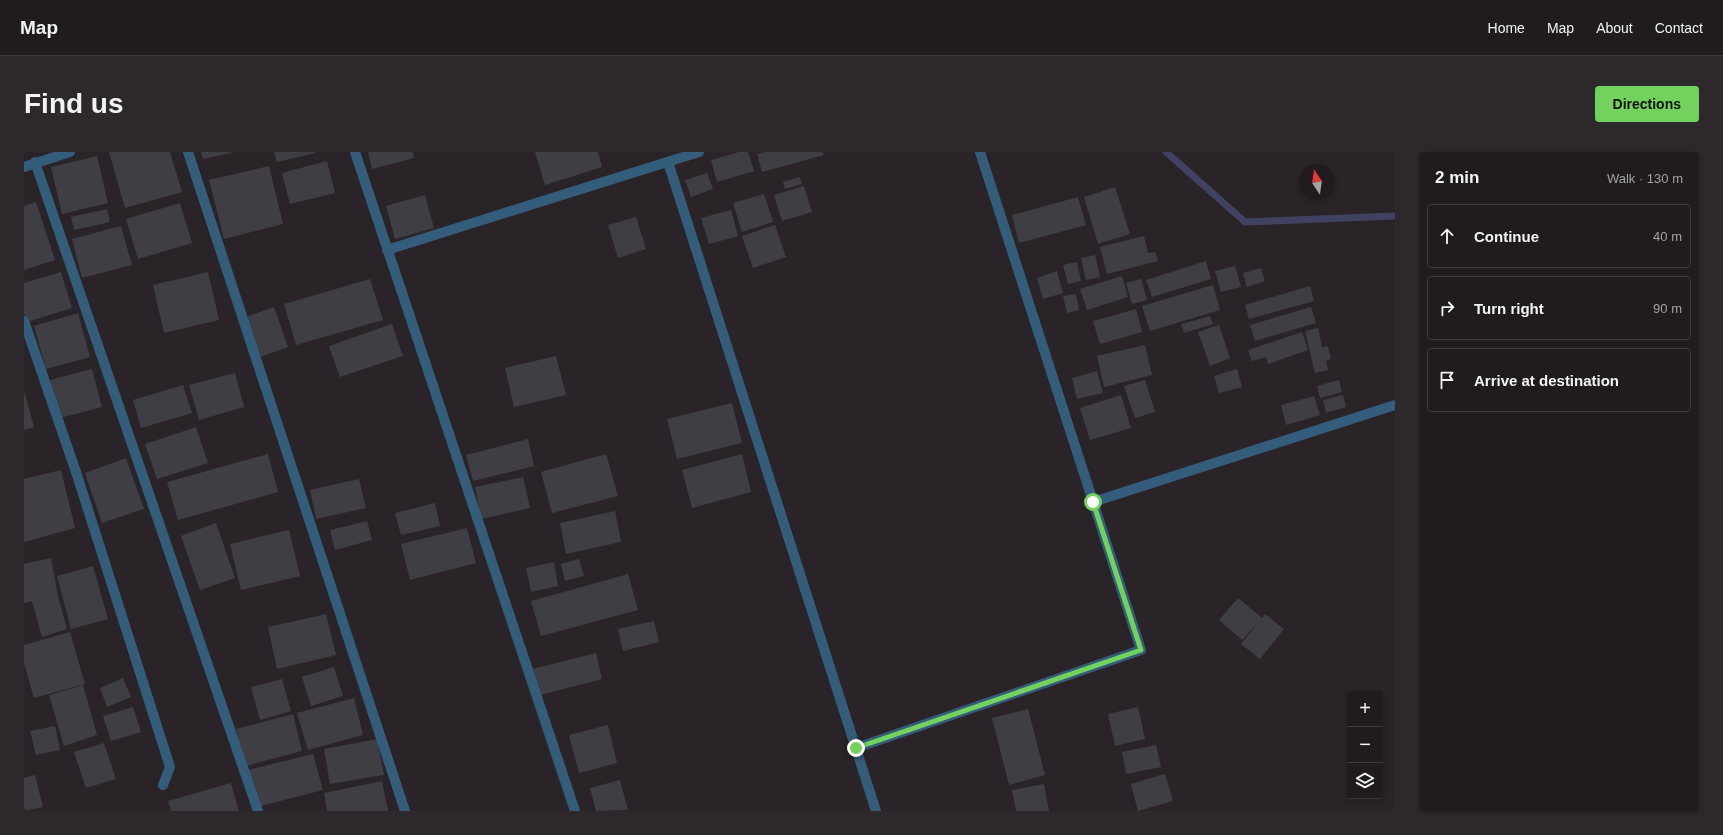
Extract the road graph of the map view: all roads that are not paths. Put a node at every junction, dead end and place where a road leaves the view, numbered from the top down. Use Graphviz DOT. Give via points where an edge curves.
graph roads {
  1 [pos="70,152"];
  2 [pos="188,152"];
  3 [pos="355,152"];
  4 [pos="699,152"];
  5 [pos="980,152"];
  6 [pos="35,162"];
  7 [pos="668,162"];
  8 [pos="24,167"];
  9 [pos="387,250"];
  10 [pos="24,321"];
  11 [pos="1395,406"];
  12 [pos="1093,502"];
  13 [pos="856,748"];
  14 [pos="163,785"];
  15 [pos="258,811"];
  16 [pos="405,811"];
  17 [pos="575,811"];
  18 [pos="876,811"];
  1 -- 6 [label="street"];
  2 -- 16 [label="street"];
  3 -- 9 [label="street"];
  4 -- 7 [label="street"];
  5 -- 12 [label="street"];
  6 -- 8 [label="street"];
  6 -- 15 [label="street"];
  7 -- 9 [label="street"];
  7 -- 13 [label="street"];
  9 -- 17 [label="street"];
  10 -- 14 [label="street" via="76,472 170,767"];
  11 -- 12 [label="street"];
  12 -- 13 [label="street" via="1141,650"];
  13 -- 18 [label="street"];
}
